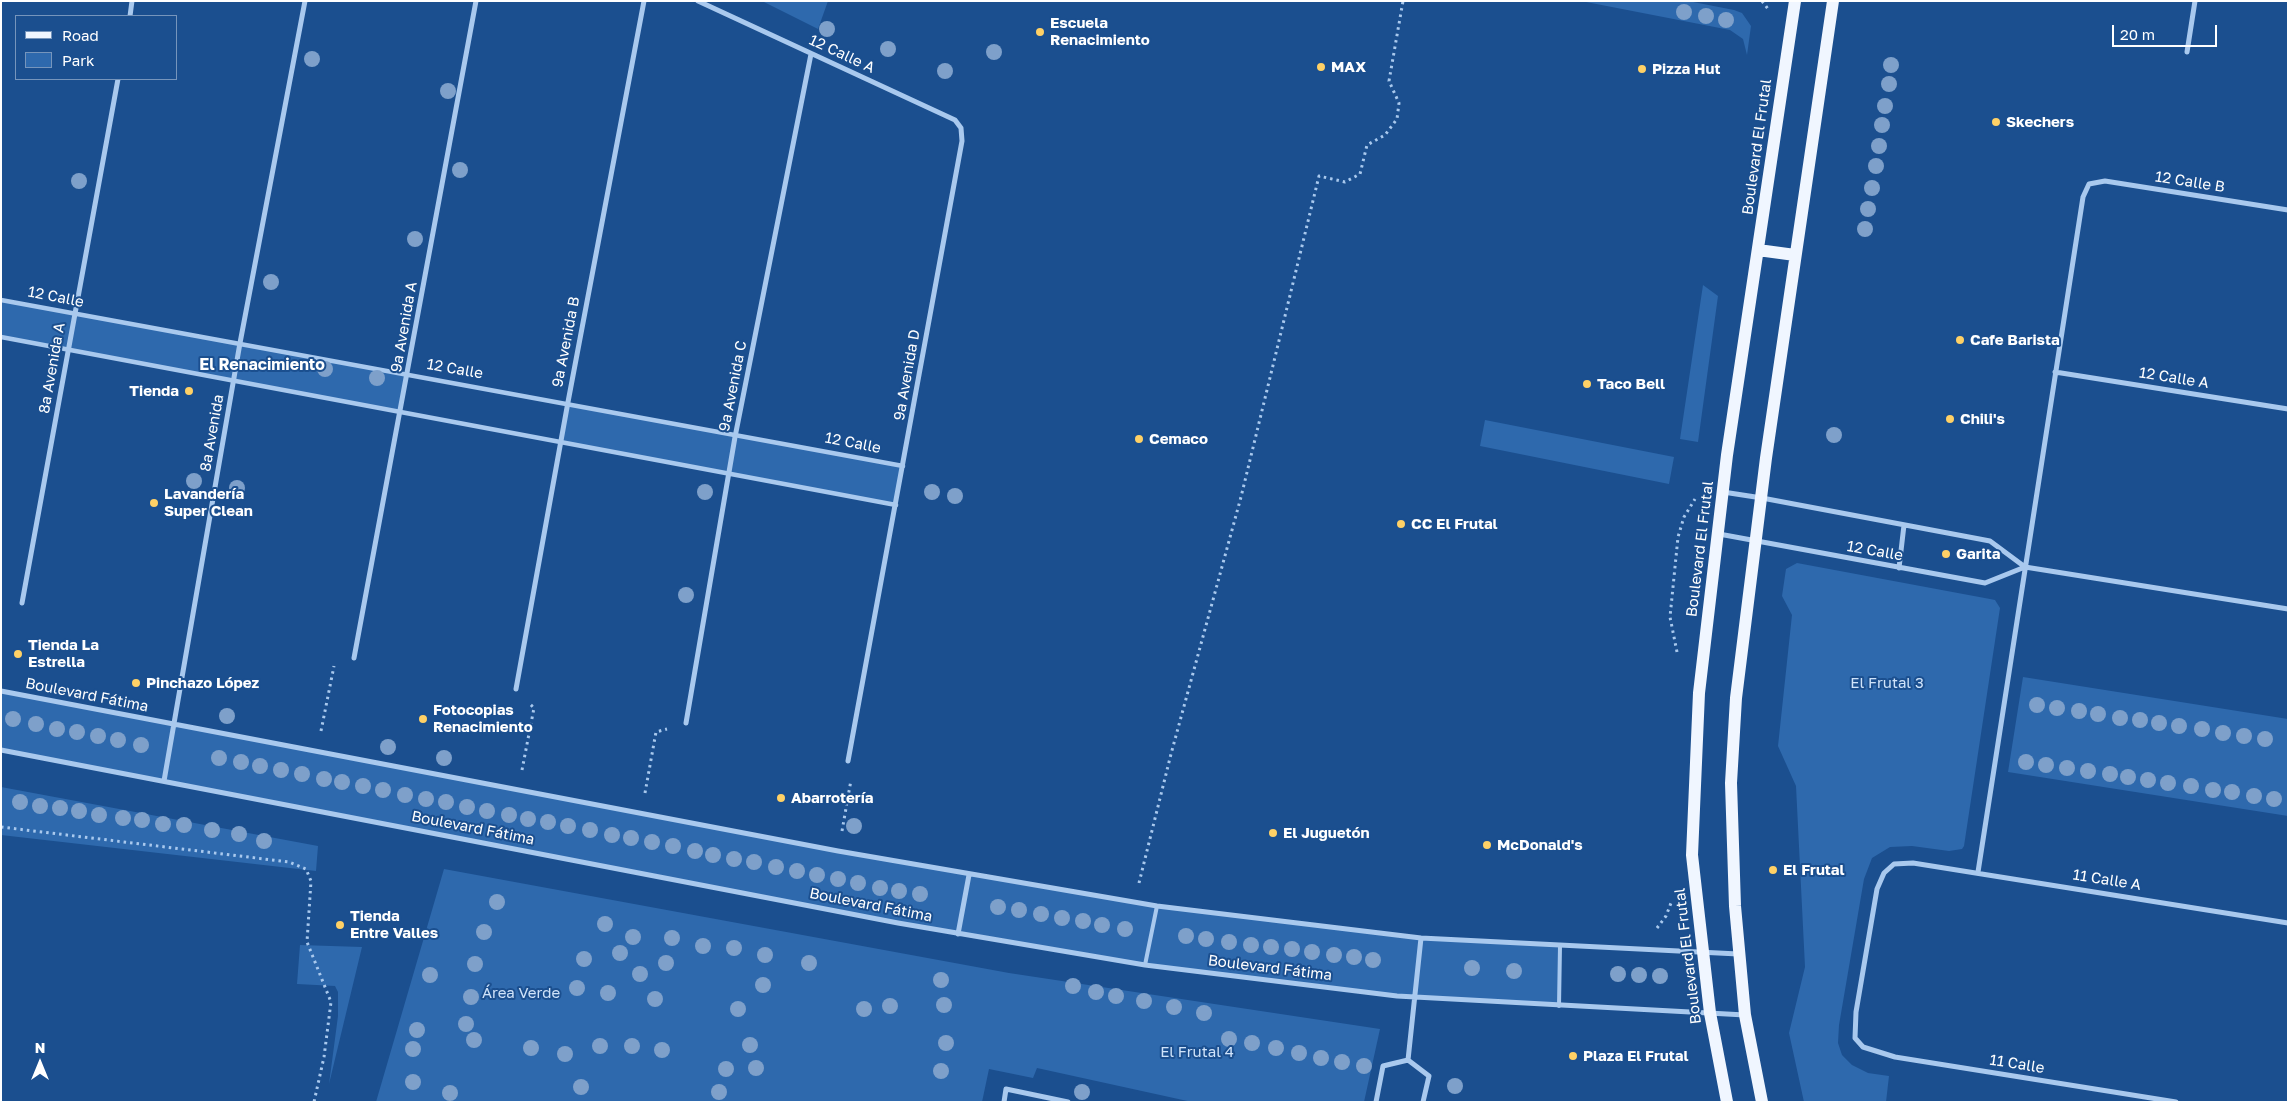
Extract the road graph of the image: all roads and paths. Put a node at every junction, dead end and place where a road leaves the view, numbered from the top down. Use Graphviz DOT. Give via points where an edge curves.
graph roads {
  1 [pos="132,1"];
  2 [pos="305,1"];
  3 [pos="476,1"];
  4 [pos="644,1"];
  5 [pos="698,1"];
  6 [pos="1403,1"];
  7 [pos="1795,1"];
  8 [pos="2195,1"];
  9 [pos="1831,2"];
  10 [pos="130,15"];
  11 [pos="2187,52"];
  12 [pos="811,54"];
  13 [pos="118,80"];
  14 [pos="962,141"];
  15 [pos="2288,210"];
  16 [pos="1758,250"];
  17 [pos="1795,255"];
  18 [pos="1,300"];
  19 [pos="74,314"];
  20 [pos="1,337"];
  21 [pos="240,344"];
  22 [pos="69,349"];
  23 [pos="2055,372"];
  24 [pos="408,375"];
  25 [pos="234,379"];
  26 [pos="568,404"];
  27 [pos="2288,409"];
  28 [pos="401,411"];
  29 [pos="736,435"];
  30 [pos="561,441"];
  31 [pos="903,466"];
  32 [pos="729,472"];
  33 [pos="1723,492"];
  34 [pos="1762,498"];
  35 [pos="896,503"];
  36 [pos="1904,525"];
  37 [pos="1718,534"];
  38 [pos="1757,540"];
  39 [pos="2025,567"];
  40 [pos="1899,568"];
  41 [pos="22,603"];
  42 [pos="2288,609"];
  43 [pos="354,658"];
  44 [pos="516,689"];
  45 [pos="1,691"];
  46 [pos="686,723"];
  47 [pos="174,724"];
  48 [pos="1,750"];
  49 [pos="318,751"];
  50 [pos="848,760"];
  51 [pos="164,781"];
  52 [pos="518,790"];
  53 [pos="641,813"];
  54 [pos="1,827"];
  55 [pos="838,851"];
  56 [pos="1978,872"];
  57 [pos="969,875"];
  58 [pos="1138,888"];
  59 [pos="1157,906"];
  60 [pos="2288,922"];
  61 [pos="958,934"];
  62 [pos="1421,938"];
  63 [pos="1560,946"];
  64 [pos="1702,953"];
  65 [pos="1738,954"];
  66 [pos="1145,965"];
  67 [pos="1415,997"];
  68 [pos="1559,1006"];
  69 [pos="1710,1013"];
  70 [pos="1745,1015"];
  71 [pos="1858,1042"];
  72 [pos="1408,1060"];
  73 [pos="314,1102"];
  74 [pos="1004,1102"];
  75 [pos="1068,1102"];
  76 [pos="1376,1102"];
  77 [pos="1423,1102"];
  78 [pos="1727,1102"];
  79 [pos="1762,1102"];
  80 [pos="2176,1102"];
  1 -- 10 [label="street"];
  2 -- 21 [label="street, 8a Avenida"];
  3 -- 24 [label="street, 9a Avenida A"];
  4 -- 26 [label="street, 9a Avenida B"];
  5 -- 12 [label="street, 12 Calle A"];
  6 -- 58 [label="path" via="1389,81 1399,103 1396,119 1385,135 1367,145 1360,174 1345,182 1319,176 1241,497"];
  7 -- 16 [label="main road, Boulevard El Frutal"];
  8 -- 11 [label="street"];
  9 -- 17 [label="main road"];
  12 -- 14 [label="street, 12 Calle A" via="956,120 961,128"];
  12 -- 29 [label="street, 9a Avenida C"];
  13 -- 19 [label="street, 8a Avenida A"];
  14 -- 31 [label="street, 9a Avenida D"];
  15 -- 23 [label="street, 12 Calle B" via="2105,181 2089,184 2082,197"];
  16 -- 17 [label="main road"];
  16 -- 33 [label="main road, Boulevard El Frutal"];
  17 -- 34 [label="main road"];
  18 -- 19 [label="street, 12 Calle"];
  19 -- 21 [label="street, 12 Calle"];
  19 -- 22 [label="street, 8a Avenida A"];
  20 -- 22 [label="street"];
  21 -- 24 [label="street, 12 Calle"];
  21 -- 25 [label="street, 8a Avenida"];
  22 -- 25 [label="street"];
  22 -- 41 [label="street, 8a Avenida A"];
  23 -- 27 [label="street, 12 Calle A"];
  23 -- 39 [label="street"];
  24 -- 26 [label="street, 12 Calle"];
  24 -- 28 [label="street, 9a Avenida A"];
  25 -- 28 [label="street"];
  25 -- 47 [label="street, 8a Avenida"];
  26 -- 29 [label="street, 12 Calle"];
  26 -- 30 [label="street, 9a Avenida B"];
  28 -- 30 [label="street"];
  28 -- 43 [label="street, 9a Avenida A"];
  29 -- 31 [label="street, 12 Calle"];
  29 -- 32 [label="street, 9a Avenida C"];
  30 -- 32 [label="street"];
  30 -- 44 [label="street, 9a Avenida B"];
  31 -- 35 [label="street, 9a Avenida D"];
  32 -- 35 [label="street"];
  32 -- 46 [label="street, 9a Avenida C"];
  33 -- 34 [label="street, 12 Calle"];
  33 -- 37 [label="main road, Boulevard El Frutal"];
  34 -- 36 [label="street, 12 Calle"];
  34 -- 38 [label="main road"];
  35 -- 50 [label="street, 9a Avenida D"];
  36 -- 39 [label="street, 12 Calle" via="1990,541"];
  36 -- 40 [label="street"];
  37 -- 38 [label="street, 12 Calle"];
  37 -- 64 [label="main road, Boulevard El Frutal" via="1698,693 1692,855"];
  38 -- 40 [label="street, 12 Calle"];
  38 -- 65 [label="main road" via="1736,698 1731,783"];
  39 -- 40 [label="street, 12 Calle" via="1985,584"];
  39 -- 42 [label="street, 12 Calle"];
  39 -- 56 [label="street"];
  43 -- 49 [label="path" via="334,664"];
  44 -- 52 [label="path" via="534,708"];
  45 -- 47 [label="street, Boulevard Fátima"];
  46 -- 53 [label="path" via="656,732"];
  47 -- 49 [label="street, Boulevard Fátima"];
  47 -- 51 [label="street, 8a Avenida"];
  48 -- 51 [label="street, Boulevard Fátima"];
  49 -- 52 [label="street, Boulevard Fátima"];
  50 -- 55 [label="path" via="851,779"];
  51 -- 61 [label="street, Boulevard Fátima"];
  52 -- 53 [label="street, Boulevard Fátima"];
  53 -- 55 [label="street, Boulevard Fátima"];
  54 -- 73 [label="path" via="289,862 306,868 311,881 307,942 331,1002"];
  55 -- 57 [label="street, Boulevard Fátima"];
  56 -- 60 [label="street, 11 Calle A"];
  56 -- 71 [label="street, 11 Calle A" via="1922,864 1894,864 1887,868 1877,889 1856,1012 1854,1029"];
  57 -- 59 [label="street, Boulevard Fátima"];
  57 -- 61 [label="street"];
  59 -- 62 [label="street, Boulevard Fátima"];
  59 -- 66 [label="lane"];
  61 -- 66 [label="street, Boulevard Fátima"];
  62 -- 63 [label="street, Boulevard Fátima"];
  62 -- 67 [label="street"];
  63 -- 64 [label="street, Boulevard Fátima"];
  63 -- 68 [label="lane"];
  64 -- 65 [label="street, Boulevard Fátima"];
  64 -- 69 [label="main road, Boulevard El Frutal"];
  65 -- 70 [label="main road"];
  66 -- 67 [label="street, Boulevard Fátima"];
  67 -- 68 [label="street, Boulevard Fátima"];
  67 -- 72 [label="street"];
  68 -- 69 [label="street, Boulevard Fátima"];
  69 -- 70 [label="street, Boulevard Fátima"];
  69 -- 78 [label="main road, Boulevard El Frutal"];
  70 -- 79 [label="main road"];
  71 -- 80 [label="street, 11 Calle" via="1869,1050 1895,1057"];
  72 -- 76 [label="street" via="1383,1066"];
  72 -- 77 [label="street" via="1429,1076"];
  74 -- 75 [label="street" via="1006,1088"];
}
